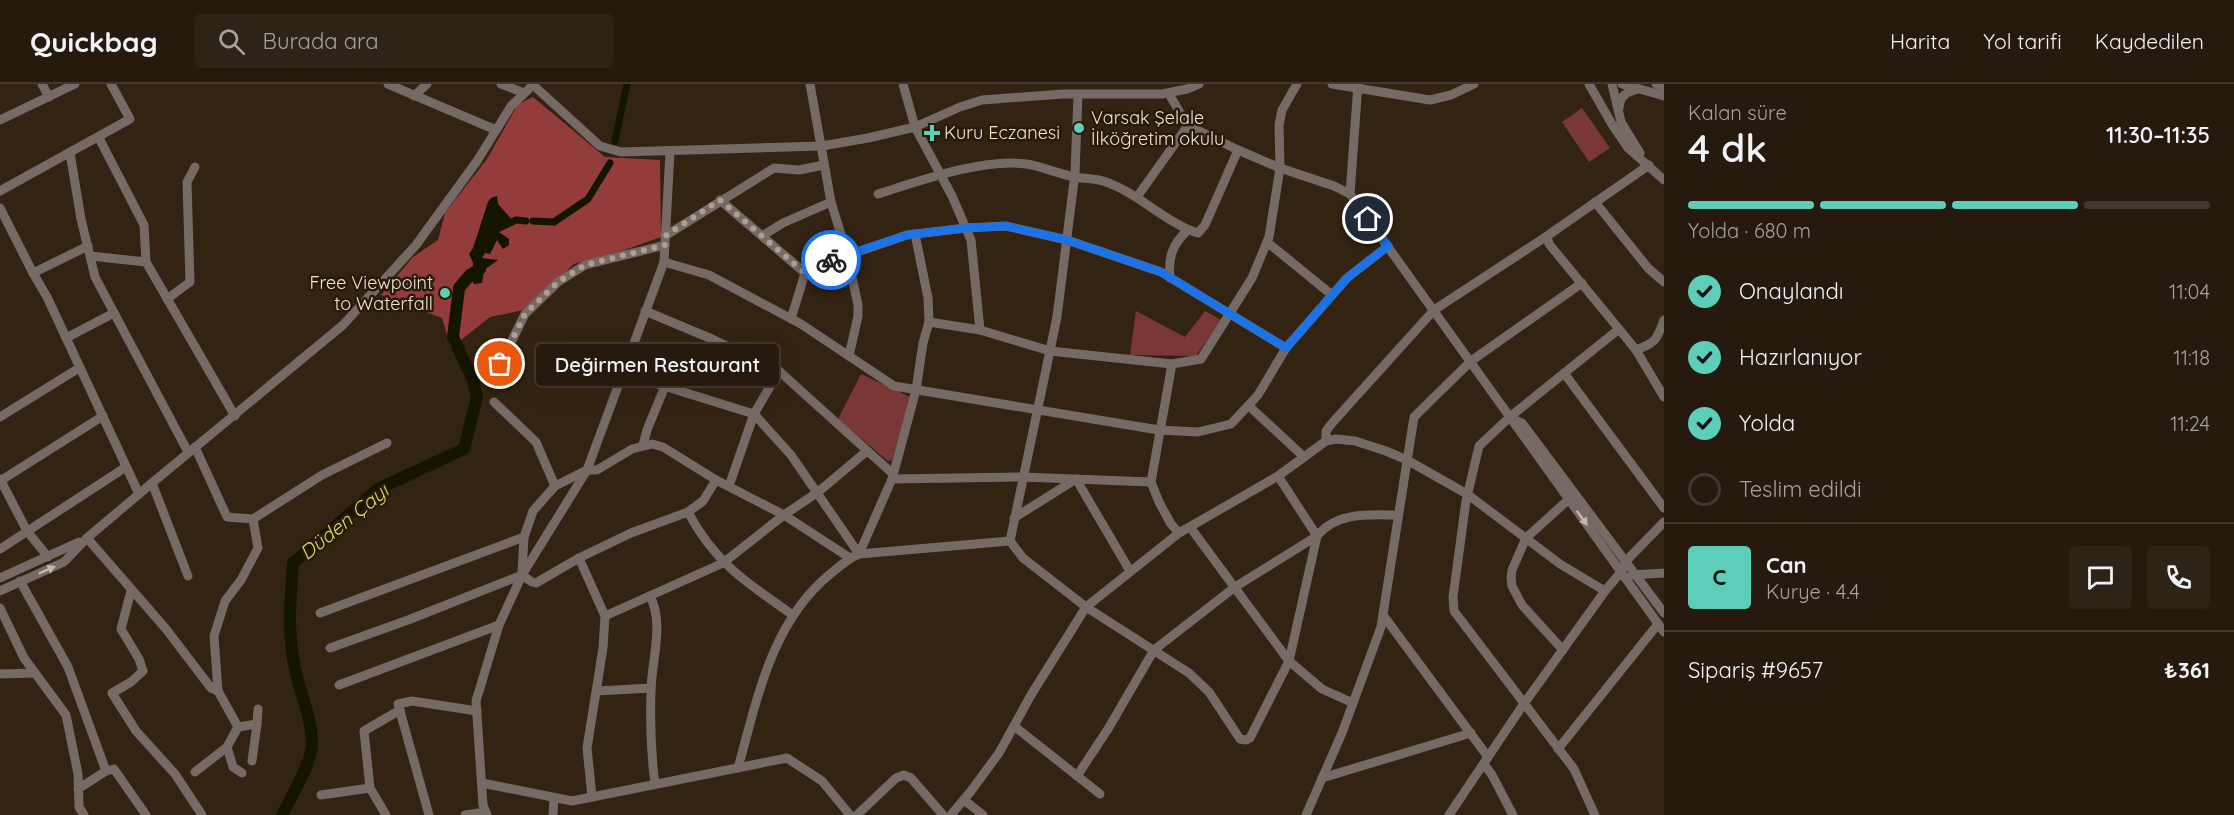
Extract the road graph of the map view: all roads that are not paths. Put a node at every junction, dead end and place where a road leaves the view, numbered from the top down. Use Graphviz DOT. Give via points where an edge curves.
graph roads {
  1 [pos="42,84"];
  2 [pos="75,84"];
  3 [pos="111,84"];
  4 [pos="388,84"];
  5 [pos="427,84"];
  6 [pos="501,84"];
  7 [pos="533,84"];
  8 [pos="810,84"];
  9 [pos="903,84"];
  10 [pos="1064,84"];
  11 [pos="1199,84"];
  12 [pos="1297,84"];
  13 [pos="1332,84"];
  14 [pos="1474,84"];
  15 [pos="1589,84"];
  16 [pos="1612,84"];
  17 [pos="1622,84"];
  18 [pos="1656,84"];
  19 [pos="1358,86"];
  20 [pos="1664,87"];
  21 [pos="1638,89"];
  22 [pos="524,93"];
  23 [pos="1169,93"];
  24 [pos="1063,94"];
  25 [pos="1078,95"];
  26 [pos="414,96"];
  27 [pos="1664,96"];
  28 [pos="49,97"];
  29 [pos="1618,113"];
  30 [pos="0,120"];
  31 [pos="1189,124"];
  32 [pos="915,127"];
  33 [pos="496,130"];
  34 [pos="99,138"];
  35 [pos="822,146"];
  36 [pos="1238,150"];
  37 [pos="670,152"];
  38 [pos="70,153"];
  39 [pos="824,165"];
  40 [pos="1649,165"];
  41 [pos="195,167"];
  42 [pos="1281,168"];
  43 [pos="940,175"];
  44 [pos="1074,177"];
  45 [pos="1664,180"];
  46 [pos="0,191"];
  47 [pos="878,194"];
  48 [pos="1350,194"];
  49 [pos="1137,197"];
  50 [pos="720,200"];
  51 [pos="831,202"];
  52 [pos="1595,202"];
  53 [pos="0,208"];
  54 [pos="5,228"];
  55 [pos="966,228"];
  56 [pos="1188,230"];
  57 [pos="915,234"];
  58 [pos="762,236"];
  59 [pos="1547,236"];
  60 [pos="665,240"];
  61 [pos="1067,240"];
  62 [pos="1267,242"];
  63 [pos="88,246"];
  64 [pos="1388,246"];
  65 [pos="847,254"];
  66 [pos="90,256"];
  67 [pos="146,262"];
  68 [pos="664,262"];
  69 [pos="33,273"];
  70 [pos="805,273"];
  71 [pos="1170,278"];
  72 [pos="1664,282"];
  73 [pos="1582,283"];
  74 [pos="1332,295"];
  75 [pos="167,298"];
  76 [pos="1434,310"];
  77 [pos="645,311"];
  78 [pos="114,313"];
  79 [pos="1230,314"];
  80 [pos="791,319"];
  81 [pos="1664,320"];
  82 [pos="929,322"];
  83 [pos="1619,329"];
  84 [pos="980,330"];
  85 [pos="66,338"];
  86 [pos="1651,345"];
  87 [pos="1664,347"];
  88 [pos="1286,348"];
  89 [pos="1636,350"];
  90 [pos="1050,351"];
  91 [pos="849,356"];
  92 [pos="1470,360"];
  93 [pos="1172,364"];
  94 [pos="79,368"];
  95 [pos="779,371"];
  96 [pos="1564,373"];
  97 [pos="494,376"];
  98 [pos="621,377"];
  99 [pos="665,386"];
  100 [pos="916,390"];
  101 [pos="1664,397"];
  102 [pos="494,402"];
  103 [pos="1249,406"];
  104 [pos="1037,409"];
  105 [pos="754,414"];
  106 [pos="102,416"];
  107 [pos="234,416"];
  108 [pos="0,417"];
  109 [pos="1512,417"];
  110 [pos="1161,430"];
  111 [pos="1326,441"];
  112 [pos="387,443"];
  113 [pos="643,445"];
  114 [pos="192,449"];
  115 [pos="867,451"];
  116 [pos="1304,457"];
  117 [pos="1407,460"];
  118 [pos="126,467"];
  119 [pos="586,470"];
  120 [pos="892,476"];
  121 [pos="1278,476"];
  122 [pos="1022,477"];
  123 [pos="1076,479"];
  124 [pos="0,480"];
  125 [pos="716,480"];
  126 [pos="1151,482"];
  127 [pos="152,483"];
  128 [pos="555,486"];
  129 [pos="729,486"];
  130 [pos="818,492"];
  131 [pos="139,494"];
  132 [pos="1467,494"];
  133 [pos="1568,500"];
  134 [pos="1664,508"];
  135 [pos="688,512"];
  136 [pos="784,515"];
  137 [pos="1398,515"];
  138 [pos="1014,518"];
  139 [pos="253,519"];
  140 [pos="1664,522"];
  141 [pos="1190,527"];
  142 [pos="27,531"];
  143 [pos="1179,533"];
  144 [pos="1317,536"];
  145 [pos="524,537"];
  146 [pos="87,538"];
  147 [pos="1526,538"];
  148 [pos="1010,541"];
  149 [pos="0,549"];
  150 [pos="855,556"];
  151 [pos="48,557"];
  152 [pos="579,558"];
  153 [pos="1626,561"];
  154 [pos="723,563"];
  155 [pos="1130,571"];
  156 [pos="1621,572"];
  157 [pos="1664,573"];
  158 [pos="522,575"];
  159 [pos="1637,575"];
  160 [pos="188,576"];
  161 [pos="0,578"];
  162 [pos="21,581"];
  163 [pos="1235,587"];
  164 [pos="0,591"];
  165 [pos="131,591"];
  166 [pos="1605,591"];
  167 [pos="650,596"];
  168 [pos="1086,607"];
  169 [pos="0,608"];
  170 [pos="320,612"];
  171 [pos="1664,613"];
  172 [pos="793,615"];
  173 [pos="1383,615"];
  174 [pos="605,616"];
  175 [pos="499,625"];
  176 [pos="1661,628"];
  177 [pos="330,648"];
  178 [pos="1154,650"];
  179 [pos="1563,650"];
  180 [pos="1289,661"];
  181 [pos="35,673"];
  182 [pos="0,674"];
  183 [pos="339,685"];
  184 [pos="651,688"];
  185 [pos="218,691"];
  186 [pos="597,691"];
  187 [pos="1353,703"];
  188 [pos="1523,705"];
  189 [pos="258,709"];
  190 [pos="400,710"];
  191 [pos="477,711"];
  192 [pos="257,724"];
  193 [pos="1014,726"];
  194 [pos="238,727"];
  195 [pos="1471,733"];
  196 [pos="227,747"];
  197 [pos="1558,749"];
  198 [pos="1486,760"];
  199 [pos="252,761"];
  200 [pos="738,768"];
  201 [pos="106,771"];
  202 [pos="195,772"];
  203 [pos="242,772"];
  204 [pos="1077,776"];
  205 [pos="1322,778"];
  206 [pos="482,783"];
  207 [pos="655,784"];
  208 [pos="370,788"];
  209 [pos="78,789"];
  210 [pos="1100,794"];
  211 [pos="321,795"];
  212 [pos="592,797"];
  213 [pos="554,798"];
  214 [pos="964,800"];
  215 [pos="486,814"];
  216 [pos="84,815"];
  217 [pos="146,815"];
  218 [pos="202,815"];
  219 [pos="386,815"];
  220 [pos="429,815"];
  221 [pos="465,815"];
  222 [pos="553,815"];
  223 [pos="850,815"];
  224 [pos="856,815"];
  225 [pos="943,815"];
  226 [pos="951,815"];
  227 [pos="983,815"];
  228 [pos="1306,815"];
  229 [pos="1449,815"];
  230 [pos="1513,815"];
  231 [pos="1595,815"];
  1 -- 28 [label="street"];
  2 -- 28 [label="street"];
  3 -- 34 [label="street" via="130,119"];
  4 -- 26 [label="street"];
  5 -- 26 [label="street"];
  6 -- 22 [label="street"];
  7 -- 22 [label="street"];
  7 -- 37 [label="street" via="600,146 621,152"];
  8 -- 35 [label="street"];
  9 -- 32 [label="street"];
  10 -- 24 [label="street"];
  11 -- 23 [label="street"];
  12 -- 42 [label="street" via="1282,110 1279,125"];
  13 -- 19 [label="street"];
  14 -- 19 [label="street" via="1430,100"];
  15 -- 40 [label="street" via="1628,148"];
  16 -- 29 [label="street"];
  17 -- 21 [label="street"];
  18 -- 20 [label="street"];
  19 -- 48 [label="street"];
  21 -- 27 [label="street"];
  21 -- 29 [label="street" via="1622,96"];
  22 -- 33 [label="street"];
  23 -- 25 [label="street"];
  23 -- 31 [label="street"];
  24 -- 25 [label="street"];
  24 -- 32 [label="street" via="982,100"];
  25 -- 44 [label="street"];
  26 -- 33 [label="street"];
  28 -- 30 [label="street"];
  29 -- 40 [label="street" via="1628,136"];
  31 -- 36 [label="street"];
  31 -- 49 [label="street"];
  32 -- 35 [label="street"];
  32 -- 43 [label="street"];
  33 -- 107 [label="street" via="416,245 343,325"];
  34 -- 38 [label="street"];
  34 -- 67 [label="street" via="144,225"];
  35 -- 37 [label="street"];
  35 -- 39 [label="street"];
  36 -- 42 [label="street"];
  36 -- 56 [label="street" via="1204,225 1198,232"];
  37 -- 60 [label="street"];
  38 -- 46 [label="street"];
  38 -- 63 [label="street"];
  39 -- 50 [label="street" via="800,170 774,168"];
  39 -- 51 [label="street"];
  40 -- 45 [label="street"];
  40 -- 52 [label="street"];
  41 -- 75 [label="street" via="187,182 190,282"];
  42 -- 48 [label="street"];
  42 -- 62 [label="street"];
  43 -- 44 [label="street" via="999,164 1026,164"];
  43 -- 47 [label="street"];
  43 -- 55 [label="street"];
  44 -- 49 [label="street" via="1105,181"];
  44 -- 61 [label="street"];
  48 -- 64 [label="street"];
  49 -- 56 [label="street"];
  50 -- 58 [label="street"];
  50 -- 60 [label="street"];
  51 -- 58 [label="street"];
  51 -- 65 [label="street"];
  52 -- 59 [label="street"];
  52 -- 72 [label="street"];
  53 -- 54 [label="street"];
  54 -- 69 [label="street"];
  55 -- 57 [label="street"];
  55 -- 61 [label="street" via="1006,226"];
  55 -- 84 [label="street"];
  56 -- 71 [label="street" via="1170,254"];
  57 -- 65 [label="street"];
  57 -- 82 [label="street"];
  58 -- 70 [label="street"];
  59 -- 73 [label="street" via="1549,244"];
  59 -- 76 [label="street"];
  60 -- 68 [label="street"];
  60 -- 97 [label="street" via="585,265 558,282 525,314"];
  61 -- 71 [label="street"];
  61 -- 90 [label="street"];
  62 -- 74 [label="street"];
  62 -- 79 [label="street" via="1252,278"];
  63 -- 66 [label="street"];
  63 -- 69 [label="street"];
  64 -- 74 [label="street"];
  64 -- 76 [label="street"];
  65 -- 70 [label="street"];
  65 -- 91 [label="street" via="858,316"];
  66 -- 67 [label="street"];
  66 -- 78 [label="street" via="95,277"];
  67 -- 75 [label="street"];
  68 -- 77 [label="street"];
  68 -- 80 [label="street" via="709,275"];
  69 -- 85 [label="street"];
  70 -- 80 [label="street"];
  71 -- 79 [label="street"];
  73 -- 83 [label="street"];
  73 -- 92 [label="street"];
  74 -- 88 [label="street"];
  75 -- 107 [label="street"];
  76 -- 92 [label="street"];
  76 -- 111 [label="street" via="1333,422 1326,431"];
  77 -- 95 [label="street"];
  77 -- 98 [label="street"];
  78 -- 85 [label="street"];
  78 -- 114 [label="street"];
  79 -- 88 [label="street"];
  79 -- 93 [label="street" via="1201,359"];
  80 -- 91 [label="street"];
  81 -- 86 [label="street"];
  82 -- 84 [label="street"];
  82 -- 100 [label="street"];
  83 -- 89 [label="street"];
  83 -- 96 [label="street"];
  84 -- 90 [label="street"];
  85 -- 94 [label="street"];
  86 -- 87 [label="street"];
  86 -- 89 [label="street"];
  88 -- 103 [label="street"];
  89 -- 101 [label="street"];
  90 -- 93 [label="street"];
  90 -- 104 [label="street"];
  91 -- 100 [label="street" via="894,386"];
  92 -- 109 [label="street"];
  92 -- 117 [label="street" via="1414,417"];
  93 -- 110 [label="street"];
  94 -- 106 [label="street"];
  94 -- 108 [label="street"];
  95 -- 105 [label="street"];
  95 -- 115 [label="street"];
  96 -- 109 [label="street"];
  96 -- 134 [label="street"];
  98 -- 99 [label="street"];
  98 -- 119 [label="street"];
  99 -- 105 [label="street"];
  99 -- 113 [label="street"];
  100 -- 104 [label="street"];
  100 -- 120 [label="street"];
  102 -- 128 [label="street" via="536,442"];
  103 -- 110 [label="street" via="1231,424 1218,428 1198,432"];
  103 -- 116 [label="street"];
  104 -- 110 [label="street"];
  104 -- 122 [label="street"];
  105 -- 129 [label="street"];
  105 -- 130 [label="street" via="786,448"];
  106 -- 118 [label="street"];
  106 -- 124 [label="street"];
  107 -- 114 [label="street"];
  109 -- 132 [label="street" via="1479,446"];
  109 -- 133 [label="street" via="1515,427"];
  109 -- 153 [label="street" via="1522,423"];
  110 -- 126 [label="street"];
  111 -- 116 [label="street"];
  111 -- 117 [label="street" via="1355,441"];
  112 -- 139 [label="street" via="322,475"];
  113 -- 119 [label="street" via="597,470"];
  113 -- 125 [label="street" via="663,447"];
  114 -- 127 [label="street"];
  114 -- 139 [label="street" via="227,517"];
  115 -- 120 [label="street"];
  115 -- 130 [label="street"];
  116 -- 121 [label="street"];
  117 -- 132 [label="street"];
  117 -- 137 [label="street"];
  118 -- 131 [label="street"];
  118 -- 142 [label="street"];
  119 -- 128 [label="street"];
  119 -- 158 [label="street"];
  120 -- 122 [label="street"];
  120 -- 150 [label="street"];
  121 -- 141 [label="street"];
  121 -- 144 [label="street"];
  122 -- 123 [label="street"];
  122 -- 138 [label="street"];
  123 -- 126 [label="street"];
  123 -- 138 [label="street"];
  123 -- 155 [label="street"];
  124 -- 142 [label="street"];
  125 -- 129 [label="street"];
  125 -- 135 [label="street" via="703,501"];
  126 -- 143 [label="street"];
  127 -- 131 [label="street"];
  127 -- 160 [label="street"];
  128 -- 145 [label="street" via="533,511"];
  129 -- 136 [label="street"];
  130 -- 136 [label="street"];
  130 -- 150 [label="street"];
  131 -- 146 [label="street"];
  132 -- 147 [label="street"];
  132 -- 188 [label="street" via="1454,611"];
  133 -- 147 [label="street"];
  133 -- 156 [label="street, one-way"];
  135 -- 152 [label="street"];
  135 -- 154 [label="street"];
  136 -- 150 [label="street"];
  136 -- 154 [label="street"];
  137 -- 144 [label="street" via="1353,515"];
  137 -- 173 [label="street"];
  138 -- 148 [label="street"];
  139 -- 185 [label="street" via="258,548 225,601 214,636"];
  140 -- 153 [label="street"];
  141 -- 143 [label="street"];
  141 -- 163 [label="street"];
  142 -- 149 [label="street"];
  142 -- 151 [label="street"];
  143 -- 155 [label="street"];
  144 -- 163 [label="street"];
  144 -- 180 [label="street"];
  145 -- 158 [label="street"];
  145 -- 170 [label="street"];
  146 -- 151 [label="street"];
  162 -- 146 [label="street, one-way" via="64,562"];
  146 -- 165 [label="street"];
  147 -- 166 [label="street"];
  147 -- 179 [label="street" via="1512,570 1512,586 1530,615"];
  148 -- 150 [label="street"];
  148 -- 168 [label="street" via="1023,558"];
  150 -- 172 [label="street" via="804,598"];
  151 -- 161 [label="street"];
  152 -- 158 [label="street" via="536,583"];
  152 -- 174 [label="street"];
  153 -- 156 [label="street"];
  153 -- 159 [label="street"];
  154 -- 167 [label="street"];
  154 -- 172 [label="street"];
  155 -- 168 [label="street"];
  156 -- 159 [label="street"];
  156 -- 166 [label="street"];
  156 -- 176 [label="street"];
  157 -- 159 [label="street"];
  158 -- 175 [label="street"];
  158 -- 177 [label="street"];
  159 -- 171 [label="street"];
  162 -- 164 [label="street"];
  162 -- 201 [label="street" via="68,667"];
  163 -- 178 [label="street"];
  163 -- 180 [label="street"];
  165 -- 185 [label="street" via="211,688"];
  165 -- 218 [label="street" via="121,629 143,671 112,693 135,730 175,774"];
  166 -- 179 [label="street"];
  167 -- 174 [label="street"];
  167 -- 184 [label="street" via="656,617"];
  168 -- 178 [label="street"];
  168 -- 193 [label="street"];
  169 -- 181 [label="street"];
  172 -- 200 [label="street" via="767,664"];
  173 -- 187 [label="street"];
  173 -- 195 [label="street"];
  174 -- 186 [label="street"];
  175 -- 183 [label="street"];
  175 -- 191 [label="street" via="476,701"];
  176 -- 197 [label="street"];
  178 -- 180 [label="street" via="1190,673 1209,692 1240,739 1246,740"];
  178 -- 204 [label="street"];
  179 -- 188 [label="street"];
  180 -- 187 [label="street" via="1322,689"];
  181 -- 182 [label="street"];
  181 -- 209 [label="street" via="66,715"];
  184 -- 186 [label="street"];
  184 -- 207 [label="street"];
  185 -- 194 [label="street"];
  186 -- 212 [label="street" via="587,748"];
  187 -- 205 [label="street"];
  188 -- 197 [label="street"];
  188 -- 198 [label="street"];
  189 -- 192 [label="street"];
  190 -- 191 [label="street" via="399,704 412,701"];
  190 -- 208 [label="street" via="364,731"];
  190 -- 220 [label="street"];
  191 -- 206 [label="street"];
  192 -- 194 [label="street"];
  192 -- 199 [label="street"];
  193 -- 204 [label="street"];
  193 -- 214 [label="street"];
  194 -- 196 [label="street"];
  195 -- 198 [label="street"];
  195 -- 205 [label="street"];
  196 -- 202 [label="street"];
  196 -- 203 [label="street" via="232,767"];
  197 -- 231 [label="street" via="1574,769"];
  198 -- 229 [label="street"];
  198 -- 230 [label="street"];
  200 -- 207 [label="street"];
  200 -- 223 [label="street" via="787,758 822,781"];
  201 -- 209 [label="street"];
  201 -- 217 [label="street" via="114,769"];
  204 -- 210 [label="street"];
  205 -- 228 [label="street"];
  206 -- 213 [label="street"];
  206 -- 215 [label="street"];
  207 -- 212 [label="street"];
  208 -- 211 [label="street"];
  208 -- 219 [label="street"];
  209 -- 216 [label="street" via="79,807"];
  212 -- 213 [label="street" via="572,801"];
  213 -- 222 [label="street"];
  214 -- 226 [label="street"];
  214 -- 227 [label="street"];
  215 -- 221 [label="street"];
  224 -- 225 [label="street" via="904,775"];
}
